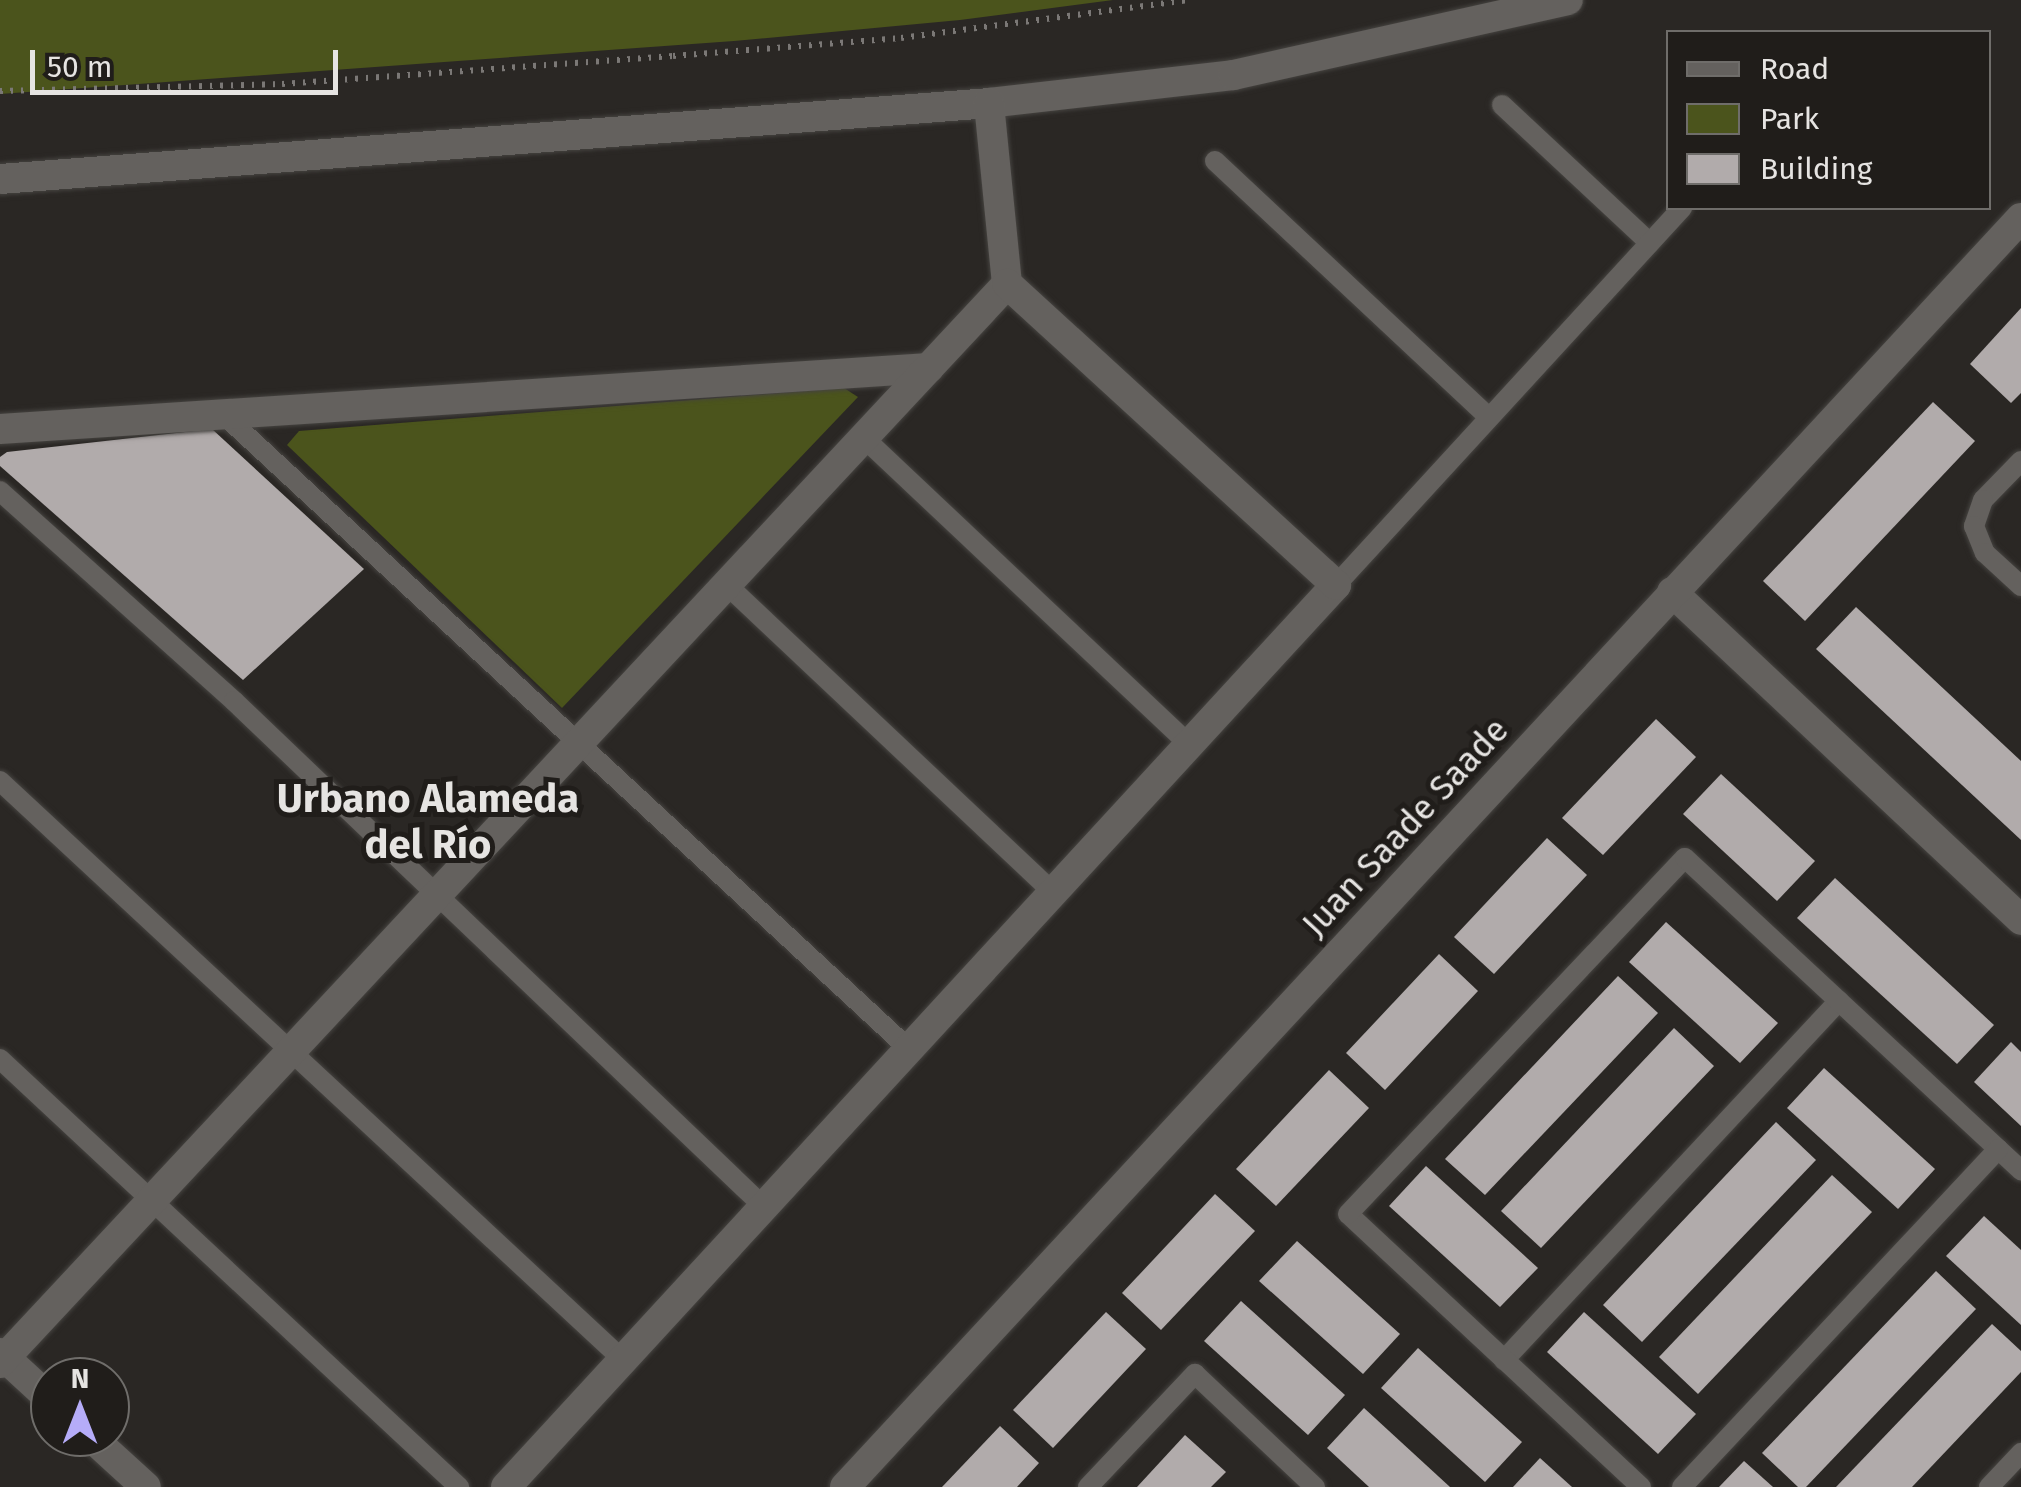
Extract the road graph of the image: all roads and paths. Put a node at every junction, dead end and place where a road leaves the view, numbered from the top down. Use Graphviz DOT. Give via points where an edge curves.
graph roads {
  1 [pos="1188,0"];
  2 [pos="1568,0"];
  3 [pos="0,91"];
  4 [pos="988,103"];
  5 [pos="1502,105"];
  6 [pos="1215,161"];
  7 [pos="0,180"];
  8 [pos="1680,210"];
  9 [pos="2021,218"];
  10 [pos="1650,242"];
  11 [pos="1007,284"];
  12 [pos="929,368"];
  13 [pos="223,414"];
  14 [pos="1489,417"];
  15 [pos="0,429"];
  16 [pos="864,438"];
  17 [pos="2021,460"];
  18 [pos="0,491"];
  19 [pos="727,585"];
  20 [pos="1336,585"];
  21 [pos="2021,586"];
  22 [pos="1672,592"];
  23 [pos="578,744"];
  24 [pos="1189,744"];
  25 [pos="0,781"];
  26 [pos="1054,892"];
  27 [pos="439,893"];
  28 [pos="2021,920"];
  29 [pos="1839,1001"];
  30 [pos="909,1049"];
  31 [pos="292,1050"];
  32 [pos="0,1059"];
  33 [pos="1998,1149"];
  34 [pos="2021,1170"];
  35 [pos="152,1199"];
  36 [pos="764,1207"];
  37 [pos="2,1358"];
  38 [pos="623,1360"];
  39 [pos="1504,1360"];
  40 [pos="30,1382"];
  41 [pos="2021,1453"];
  42 [pos="113,1457"];
  43 [pos="146,1487"];
  44 [pos="459,1487"];
  45 [pos="506,1487"];
  46 [pos="845,1487"];
  47 [pos="1088,1487"];
  48 [pos="1315,1487"];
  49 [pos="1641,1487"];
  50 [pos="1682,1487"];
  51 [pos="1989,1487"];
  1 -- 3 [label="path" via="901,38 749,50 282,84"];
  2 -- 4 [label="street" via="1233,75"];
  4 -- 7 [label="street"];
  4 -- 11 [label="street"];
  5 -- 10 [label="lane"];
  6 -- 14 [label="lane"];
  8 -- 10 [label="lane"];
  9 -- 22 [label="street, Juan Saade Saade"];
  10 -- 14 [label="lane"];
  11 -- 12 [label="street"];
  11 -- 20 [label="street"];
  12 -- 13 [label="street"];
  12 -- 16 [label="street"];
  13 -- 15 [label="street"];
  13 -- 23 [label="lane"];
  14 -- 20 [label="lane"];
  16 -- 19 [label="street"];
  16 -- 24 [label="lane"];
  17 -- 21 [label="lane" via="1983,500 1974,526 1985,553"];
  18 -- 27 [label="lane"];
  19 -- 23 [label="street"];
  19 -- 26 [label="lane"];
  20 -- 24 [label="street"];
  22 -- 28 [label="street"];
  22 -- 46 [label="street, Juan Saade Saade"];
  23 -- 27 [label="street"];
  23 -- 30 [label="lane"];
  24 -- 26 [label="street"];
  25 -- 31 [label="lane"];
  26 -- 30 [label="street"];
  27 -- 31 [label="street"];
  27 -- 36 [label="lane"];
  29 -- 33 [label="lane"];
  29 -- 39 [label="lane"];
  29 -- 39 [label="lane" via="1686,858 1348,1214"];
  30 -- 36 [label="street"];
  31 -- 35 [label="street"];
  31 -- 38 [label="lane"];
  32 -- 35 [label="lane"];
  33 -- 34 [label="lane"];
  33 -- 50 [label="lane"];
  35 -- 37 [label="street"];
  35 -- 44 [label="lane"];
  36 -- 38 [label="street"];
  37 -- 40 [label="street"];
  38 -- 45 [label="street"];
  39 -- 49 [label="lane"];
  41 -- 51 [label="lane"];
  42 -- 43 [label="street"];
  47 -- 48 [label="lane" via="1195,1374"];
}
